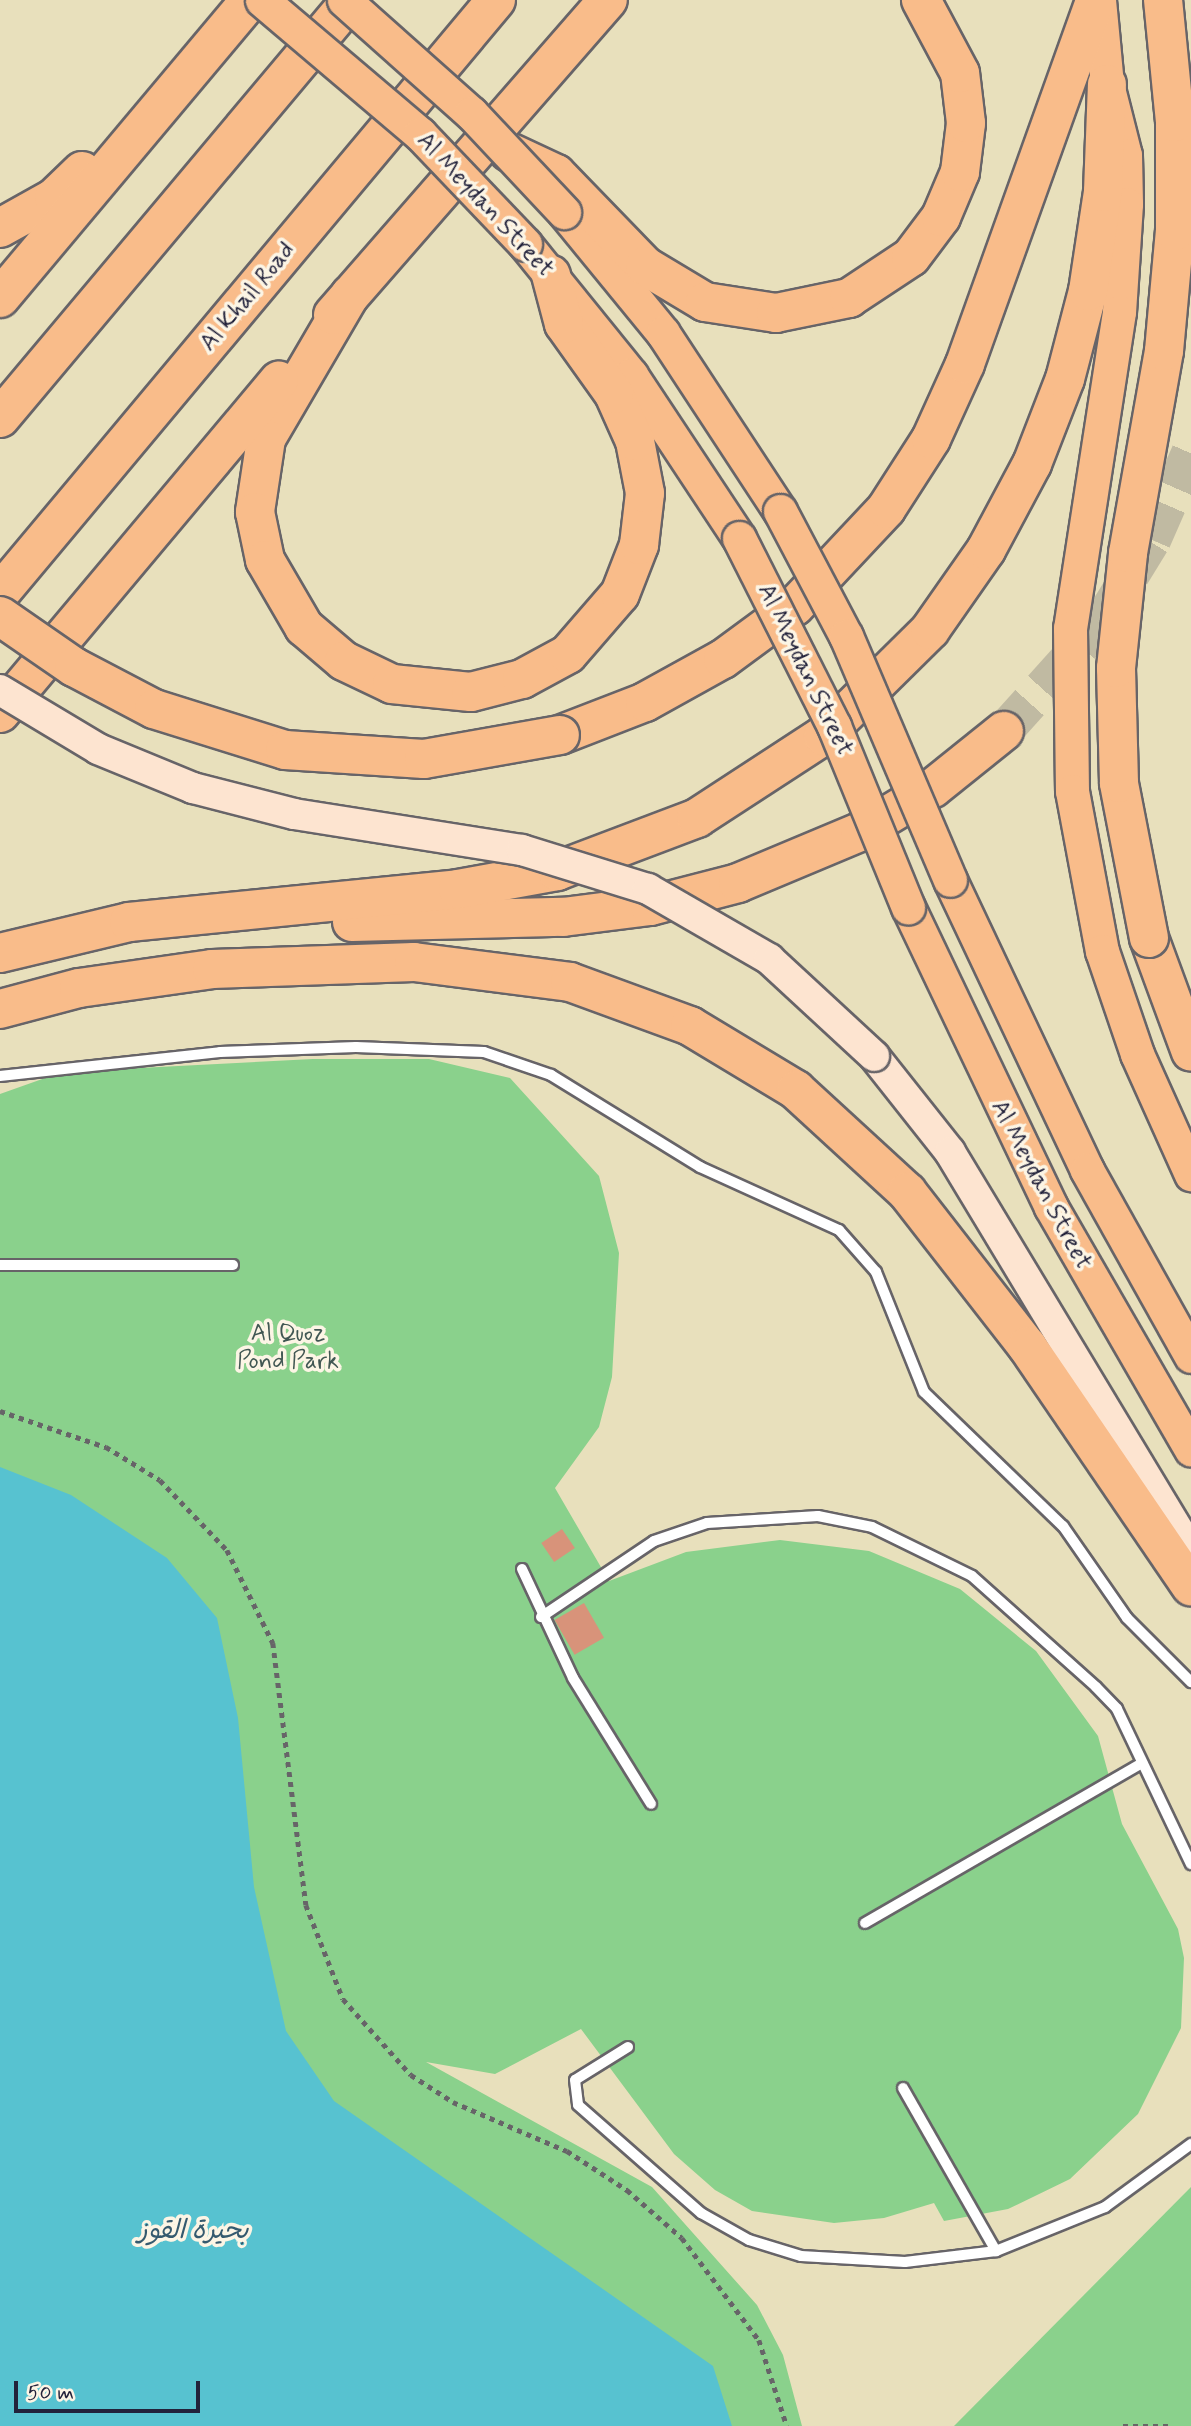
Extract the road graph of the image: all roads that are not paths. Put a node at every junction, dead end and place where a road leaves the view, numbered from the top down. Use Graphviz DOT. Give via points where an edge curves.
graph roads {
  1 [pos="250,0"];
  2 [pos="262,0"];
  3 [pos="344,0"];
  4 [pos="351,0"];
  5 [pos="496,0"];
  6 [pos="608,0"];
  7 [pos="631,0"];
  8 [pos="921,0"];
  9 [pos="1097,0"];
  10 [pos="1163,0"];
  11 [pos="217,38"];
  12 [pos="553,64"];
  13 [pos="1107,84"];
  14 [pos="509,152"];
  15 [pos="573,205"];
  16 [pos="0,228"];
  17 [pos="551,275"];
  18 [pos="350,295"];
  19 [pos="0,298"];
  20 [pos="0,418"];
  21 [pos="0,593"];
  22 [pos="0,616"];
  23 [pos="0,690"];
  24 [pos="0,713"];
  25 [pos="1004,731"];
  26 [pos="129,922"];
  27 [pos="0,953"];
  28 [pos="0,1009"];
  29 [pos="1191,1052"];
  30 [pos="0,1076"];
  31 [pos="1191,1174"];
  32 [pos="0,1265"];
  33 [pos="233,1265"];
  34 [pos="1191,1356"];
  35 [pos="1191,1449"];
  36 [pos="1191,1550"];
  37 [pos="522,1569"];
  38 [pos="1191,1586"];
  39 [pos="541,1617"];
  40 [pos="1191,1682"];
  41 [pos="1142,1763"];
  42 [pos="650,1804"];
  43 [pos="1191,1864"];
  44 [pos="865,1923"];
  45 [pos="628,2047"];
  46 [pos="903,2088"];
  47 [pos="1191,2144"];
  48 [pos="996,2251"];
  1 -- 11 [label="highway"];
  2 -- 17 [label="main road, Al Meydan Street, bridge" via="410,124"];
  3 -- 14 [label="main road, bridge"];
  4 -- 20 [label="highway"];
  5 -- 21 [label="highway, Al Khail Road"];
  6 -- 12 [label="highway"];
  7 -- 12 [label="highway" via="596,38"];
  8 -- 15 [label="highway" via="960,73 964,148 952,195 927,238 871,287 801,312 705,302 645,266"];
  9 -- 13 [label="main road"];
  9 -- 22 [label="highway, bridge" via="955,390 886,509 803,599 723,659 645,702 560,735 424,759 285,750 154,709 74,667"];
  10 -- 29 [label="highway, bridge" via="1175,122 1175,230 1164,351 1128,553 1116,668 1119,783 1149,938"];
  11 -- 16 [label="highway" via="166,74 54,198"];
  11 -- 19 [label="highway"];
  12 -- 18 [label="highway"];
  13 -- 26 [label="highway" via="1103,192 1088,290 1050,422 1010,508 937,620 861,704 783,767 697,818 604,856 508,882"];
  13 -- 31 [label="main road" via="1125,155 1125,252 1068,682 1079,845 1118,1003"];
  14 -- 15 [label="highway" via="548,169"];
  15 -- 34 [label="main road, Al Meydan Street, bridge" via="780,511 846,636 950,880 1081,1159"];
  17 -- 18 [label="highway" via="564,324 614,394 635,441 645,493 639,545 606,616 568,654 522,680 471,692 417,690 344,661 304,627 265,560 256,512 266,439"];
  17 -- 35 [label="main road, Al Meydan Street, bridge" via="663,420 739,538 812,678 908,907 1051,1206"];
  18 -- 24 [label="highway"];
  23 -- 36 [label="main road, bridge" via="98,749 193,788 294,814 522,850 648,889 769,959 874,1056 950,1152"];
  25 -- 26 [label="highway" via="933,788 822,851 738,883 650,906 520,919"];
  26 -- 27 [label="highway"];
  28 -- 38 [label="highway" via="79,988 212,969 414,962 570,982 690,1026 796,1090 907,1192 1027,1346"];
  30 -- 40 [label="lane" via="196,1054 356,1047 484,1052 551,1075 700,1167 839,1230 876,1272 924,1392 1063,1526 1127,1618"];
  32 -- 33 [label="lane"];
  37 -- 39 [label="lane"];
  39 -- 41 [label="lane" via="654,1541 707,1523 818,1516 872,1527 924,1547 1004,1603 1117,1709"];
  39 -- 42 [label="lane"];
  41 -- 43 [label="lane"];
  41 -- 44 [label="lane"];
  45 -- 48 [label="lane" via="581,2073 574,2097 713,2220 801,2256 905,2262"];
  46 -- 48 [label="lane"];
  47 -- 48 [label="lane" via="1105,2207"];
}
